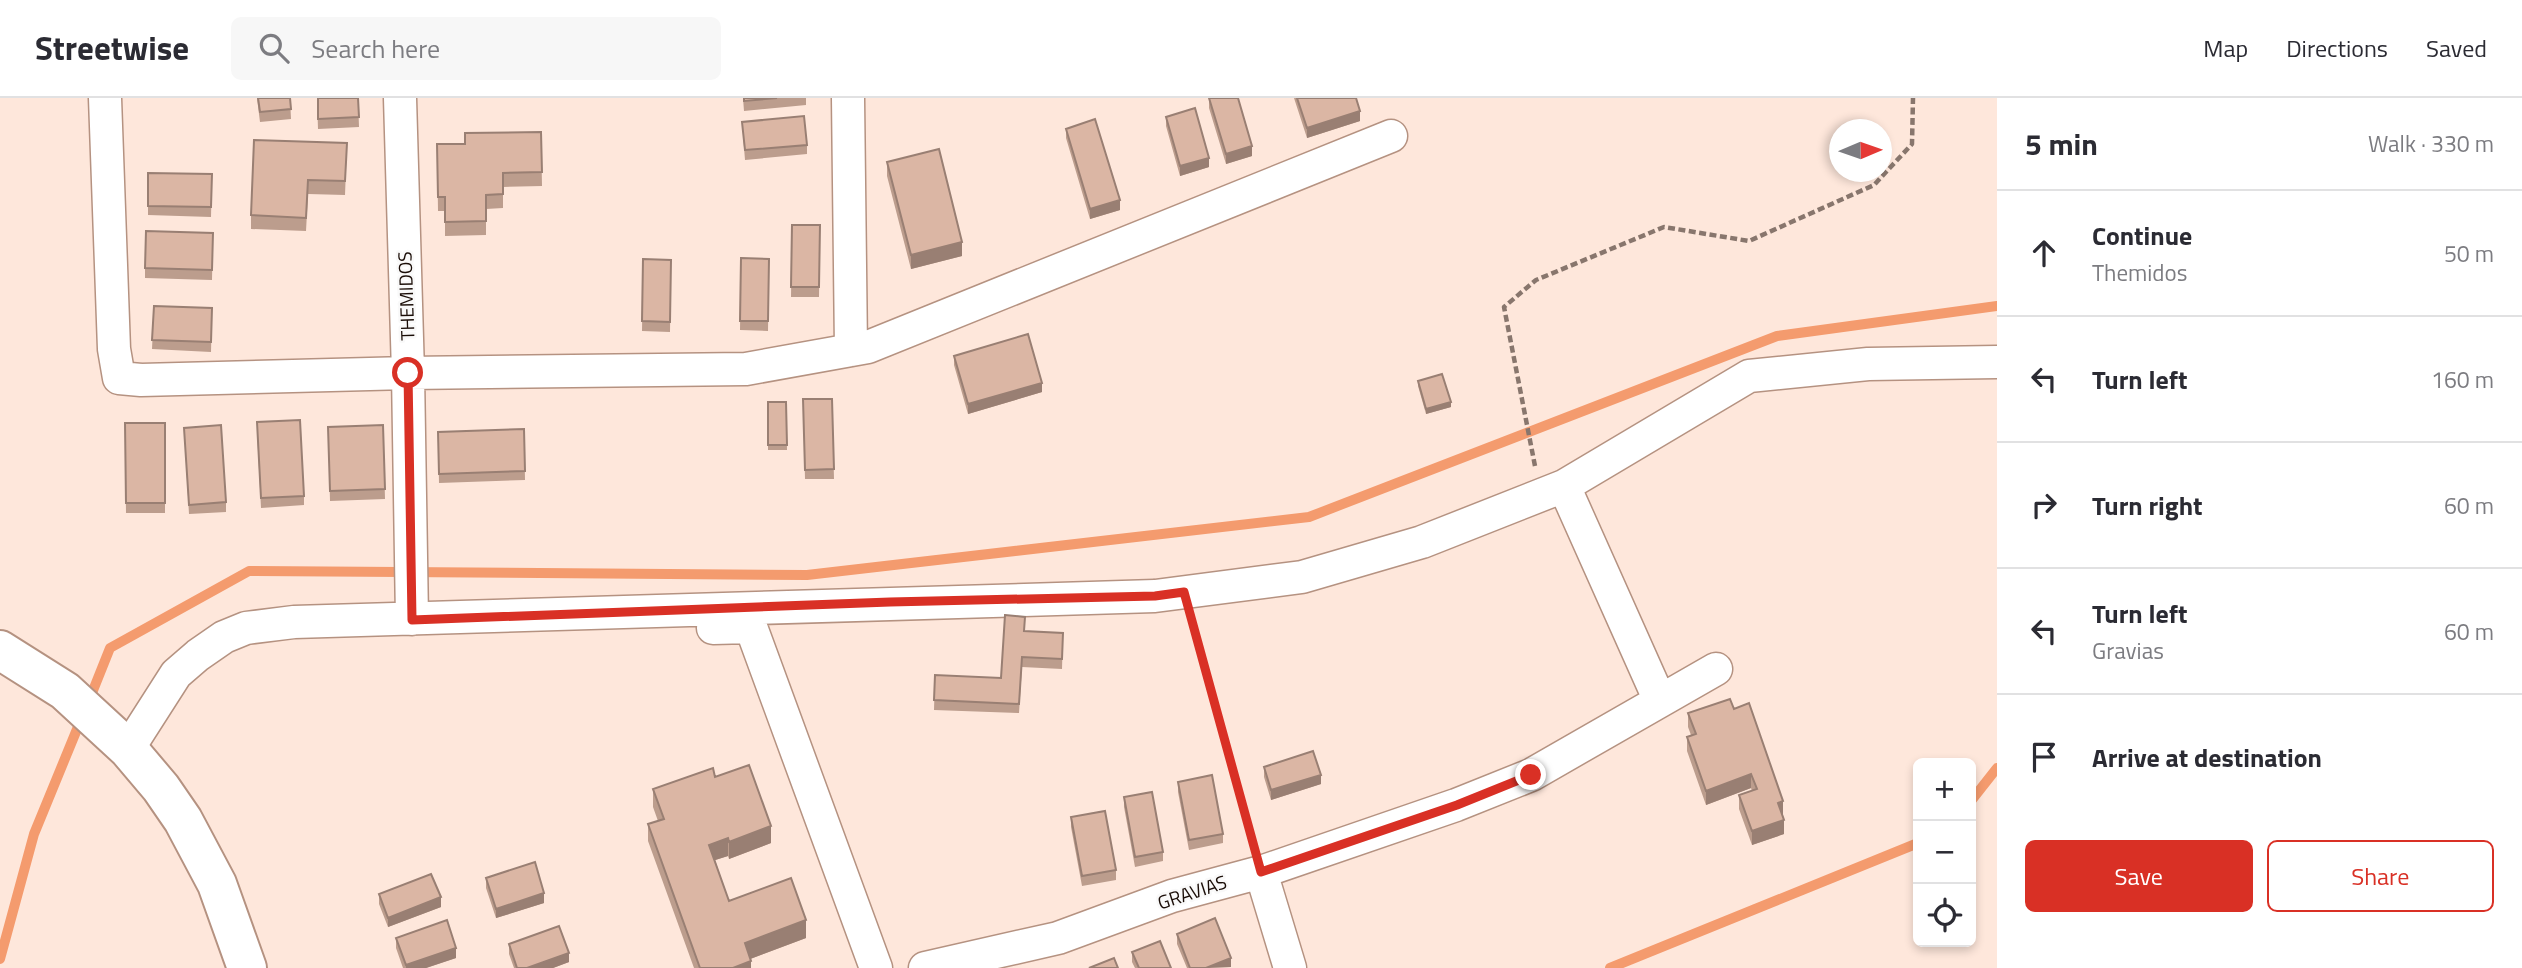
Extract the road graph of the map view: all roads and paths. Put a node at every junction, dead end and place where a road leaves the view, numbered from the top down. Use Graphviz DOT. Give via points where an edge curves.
graph roads {
  1 [pos="105,98"];
  2 [pos="400,98"];
  3 [pos="848,98"];
  4 [pos="1913,98"];
  5 [pos="1391,136"];
  6 [pos="851,350"];
  7 [pos="1997,362"];
  8 [pos="408,373"];
  9 [pos="1536,470"];
  10 [pos="1564,486"];
  11 [pos="1184,592"];
  12 [pos="412,608"];
  13 [pos="529,632"];
  14 [pos="0,650"];
  15 [pos="1716,669"];
  16 [pos="1660,701"];
  17 [pos="115,736"];
  18 [pos="1261,872"];
  19 [pos="247,968"];
  20 [pos="876,968"];
  21 [pos="925,968"];
  22 [pos="1290,968"];
  1 -- 8 [label="street" via="114,349 119,378"];
  2 -- 8 [label="street, THEMIDOS"];
  3 -- 6 [label="street"];
  4 -- 9 [label="path" via="1912,144 1874,185 1749,241 1664,227 1536,280 1504,307"];
  5 -- 6 [label="street" via="973,306"];
  6 -- 8 [label="street" via="746,369"];
  7 -- 10 [label="street" via="1868,364 1749,376"];
  8 -- 12 [label="street, THEMIDOS"];
  10 -- 11 [label="street" via="1422,542 1302,577"];
  10 -- 16 [label="street"];
  11 -- 12 [label="street" via="890,602"];
  11 -- 18 [label="path"];
  12 -- 17 [label="street" via="271,623 224,637 176,674"];
  13 -- 20 [label="street" via="751,627"];
  14 -- 17 [label="main road" via="65,691"];
  15 -- 16 [label="street, GRAVIAS"];
  16 -- 18 [label="street, GRAVIAS" via="1531,775"];
  17 -- 19 [label="main road" via="161,788 202,852"];
  18 -- 21 [label="street, GRAVIAS" via="1172,897 1058,938"];
  18 -- 22 [label="street"];
}
